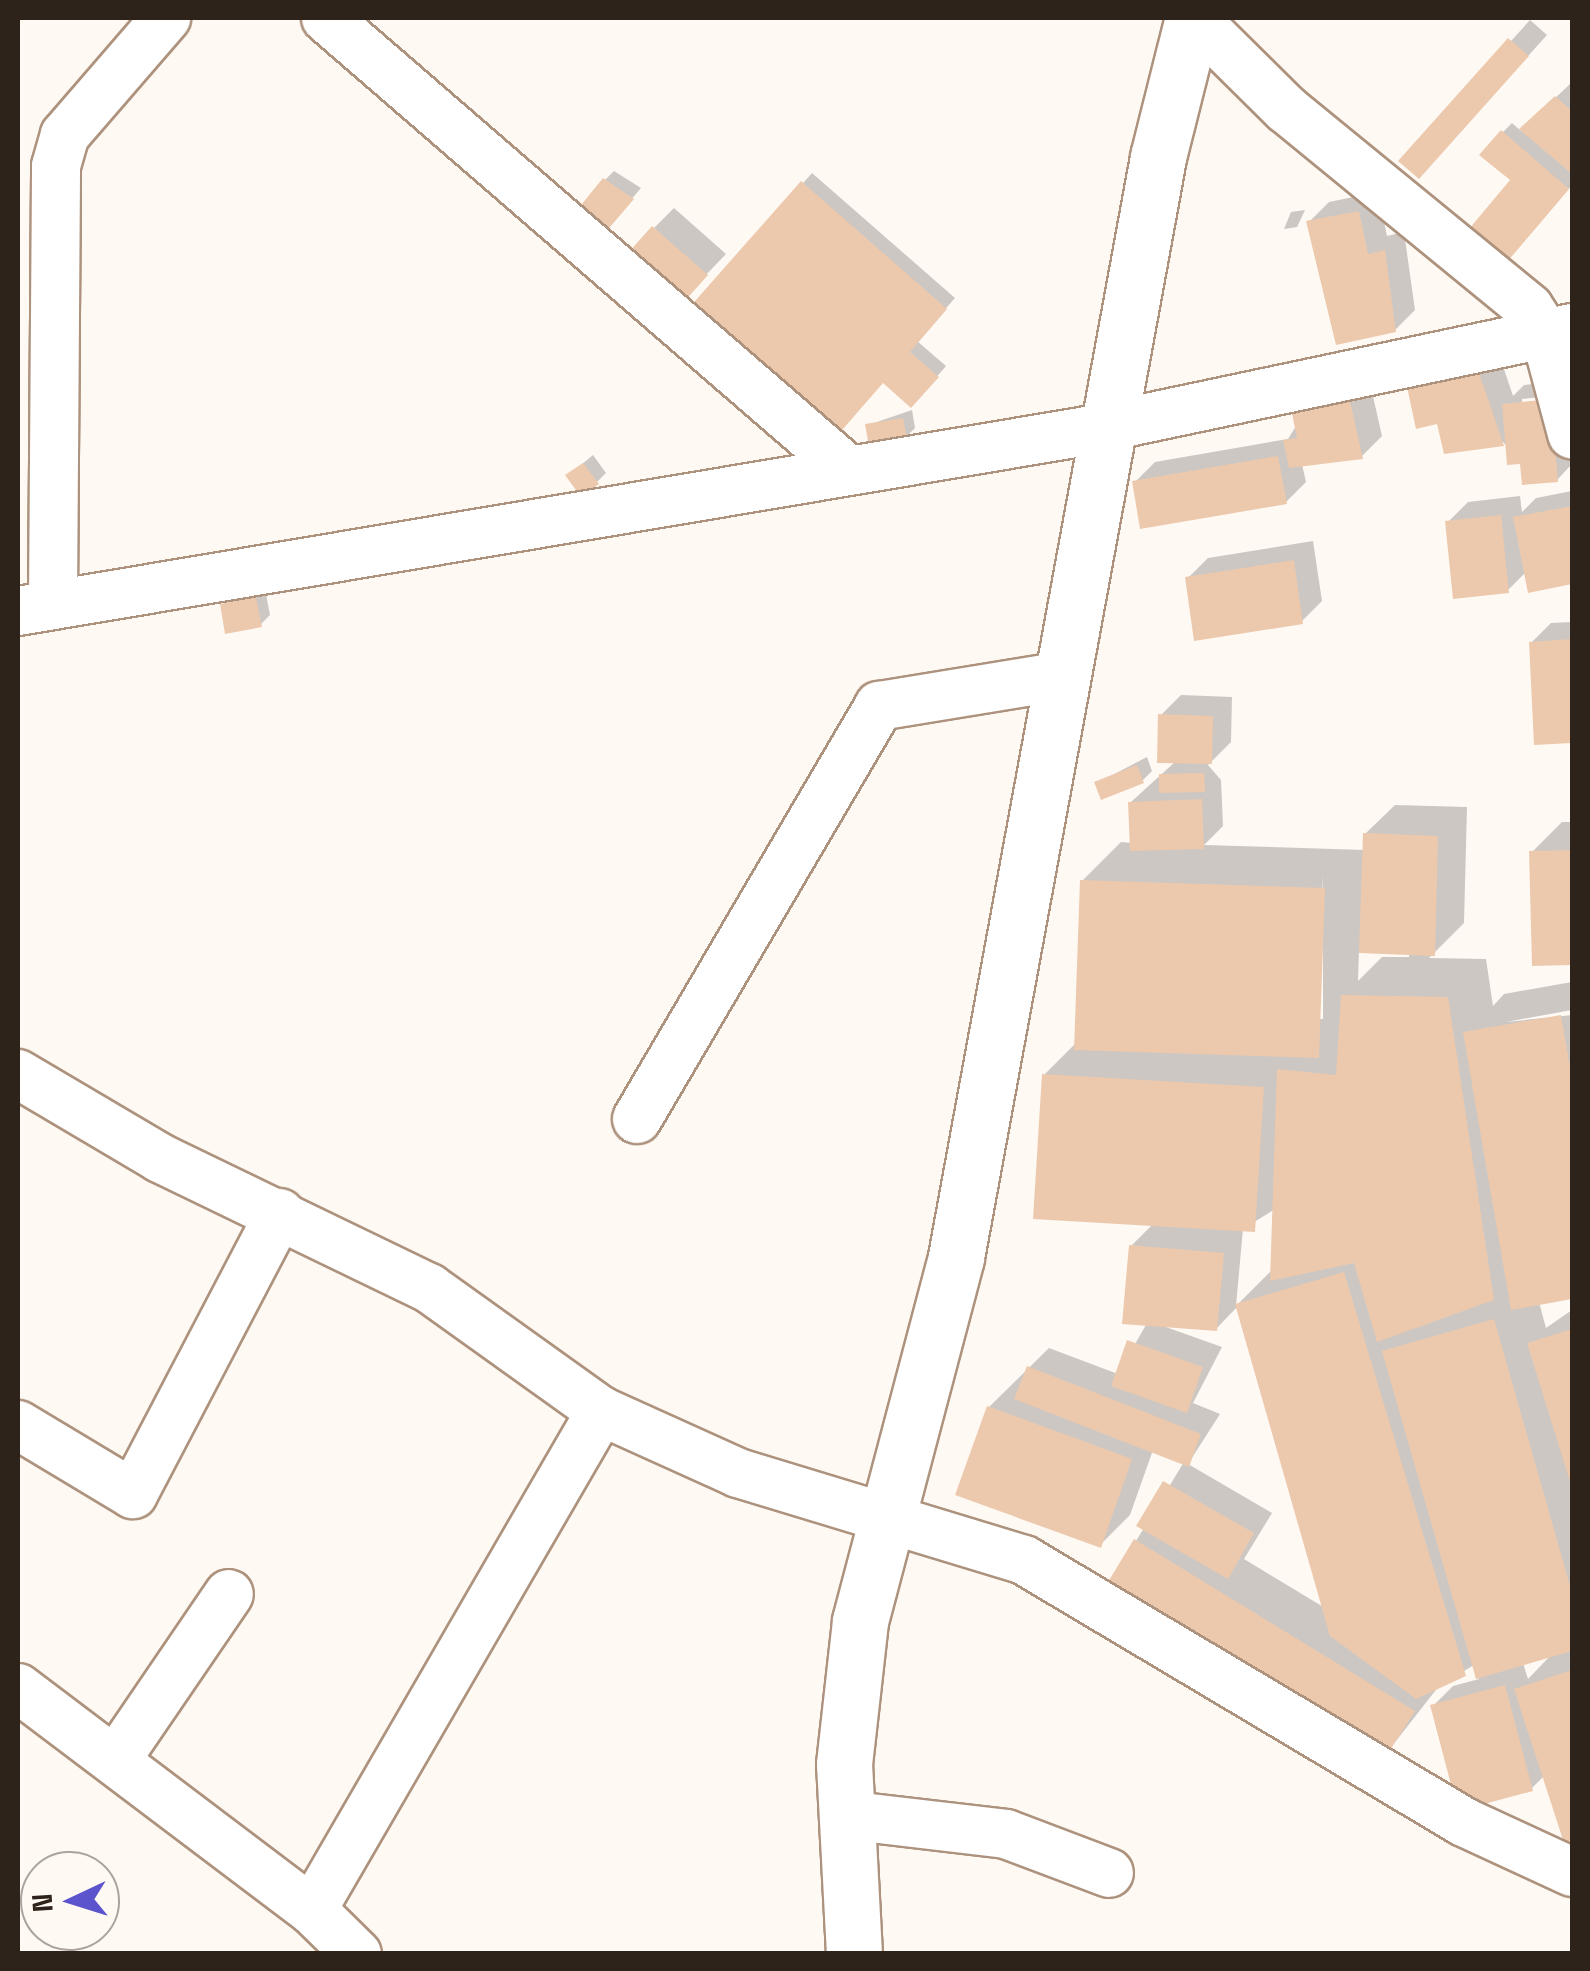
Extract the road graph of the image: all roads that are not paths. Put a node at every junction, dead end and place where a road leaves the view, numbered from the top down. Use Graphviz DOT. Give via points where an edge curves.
graph roads {
  1 [pos="166,18"];
  2 [pos="326,18"];
  3 [pos="1194,18"];
  4 [pos="1559,331"];
  5 [pos="1111,421"];
  6 [pos="1572,434"];
  7 [pos="847,468"];
  8 [pos="35,607"];
  9 [pos="1063,676"];
  10 [pos="18,1074"];
  11 [pos="637,1119"];
  12 [pos="280,1213"];
  13 [pos="600,1412"];
  14 [pos="18,1425"];
  15 [pos="891,1521"];
  16 [pos="230,1594"];
  17 [pos="18,1688"];
  18 [pos="115,1761"];
  19 [pos="845,1816"];
  20 [pos="1572,1872"];
  21 [pos="1109,1873"];
  22 [pos="312,1910"];
  23 [pos="358,1954"];
  24 [pos="854,1954"];
  1 -- 8 [label="street" via="65,135 56,166"];
  2 -- 7 [label="street"];
  3 -- 4 [label="street" via="1286,109"];
  3 -- 5 [label="street" via="1158,157"];
  4 -- 5 [label="street"];
  4 -- 6 [label="street"];
  5 -- 7 [label="street"];
  5 -- 9 [label="street"];
  7 -- 8 [label="street"];
  9 -- 11 [label="street" via="879,706"];
  9 -- 15 [label="street" via="964,1218"];
  10 -- 12 [label="street" via="160,1158"];
  12 -- 13 [label="street" via="428,1288"];
  12 -- 14 [label="street" via="133,1494"];
  13 -- 15 [label="street" via="738,1473"];
  13 -- 22 [label="street"];
  15 -- 19 [label="street" via="852,1672"];
  15 -- 20 [label="street" via="1024,1560 1464,1822"];
  16 -- 18 [label="street"];
  17 -- 18 [label="street"];
  18 -- 22 [label="street"];
  19 -- 21 [label="street" via="1006,1834"];
  19 -- 24 [label="street"];
  22 -- 23 [label="street"];
}
